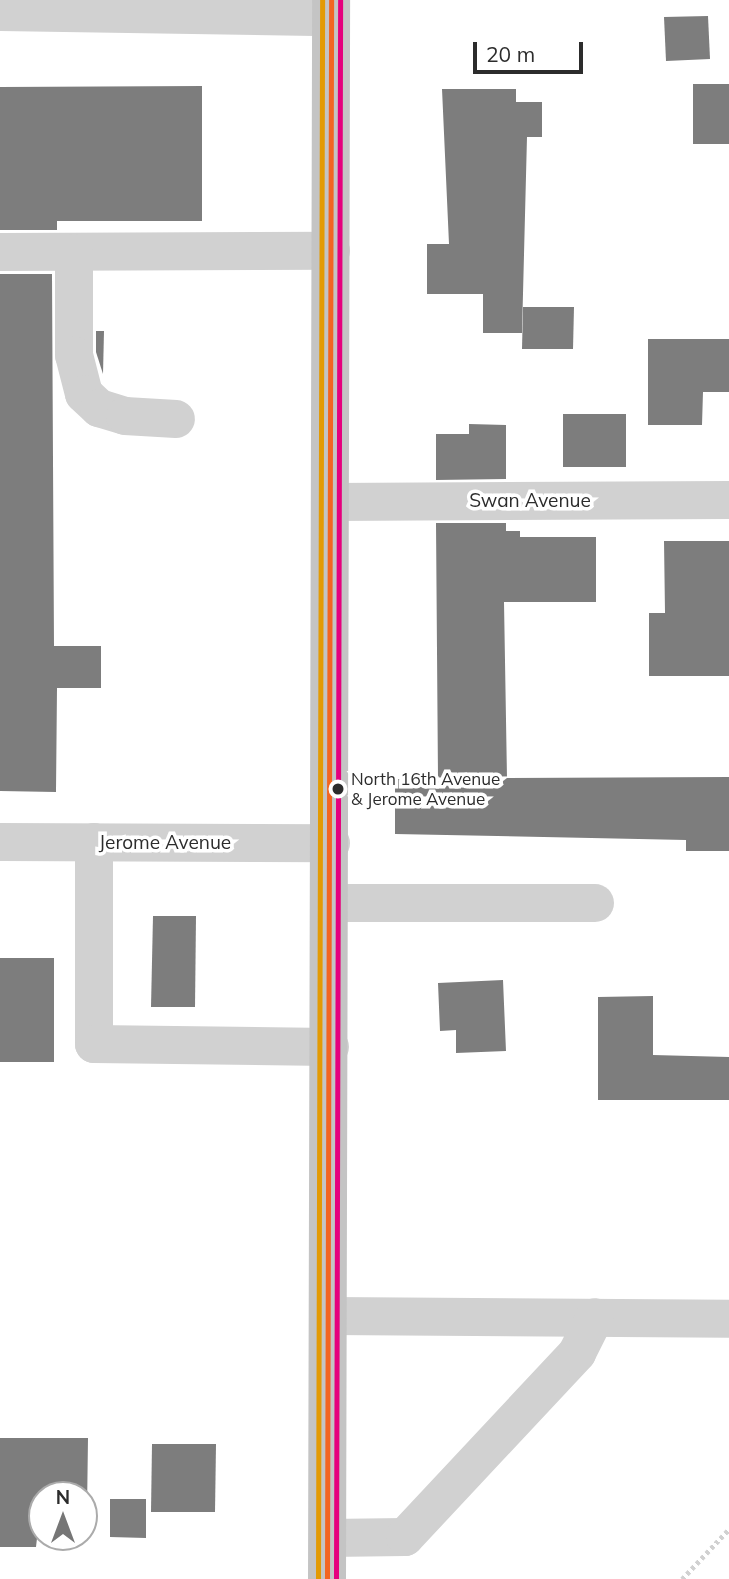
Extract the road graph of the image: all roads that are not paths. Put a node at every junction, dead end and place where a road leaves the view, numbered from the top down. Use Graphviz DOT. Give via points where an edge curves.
graph roads {
  1 [pos="331,8"];
  2 [pos="0,12"];
  3 [pos="331,251"];
  4 [pos="0,252"];
  5 [pos="74,253"];
  6 [pos="177,419"];
  7 [pos="729,500"];
  8 [pos="331,502"];
  9 [pos="0,842"];
  10 [pos="94,842"];
  11 [pos="331,843"];
  12 [pos="331,903"];
  13 [pos="595,904"];
  14 [pos="330,1047"];
  15 [pos="330,1316"];
  16 [pos="595,1317"];
  17 [pos="729,1319"];
  18 [pos="329,1538"];
  19 [pos="327,1579"];
  1 -- 2 [label="street"];
  1 -- 3 [label="main road"];
  3 -- 5 [label="street"];
  3 -- 8 [label="main road"];
  4 -- 5 [label="street"];
  5 -- 6 [label="street" via="74,355 84,394 99,408 125,416"];
  7 -- 8 [label="street, Swan Avenue"];
  8 -- 11 [label="main road"];
  9 -- 10 [label="street, Jerome Avenue"];
  10 -- 11 [label="street, Jerome Avenue"];
  10 -- 14 [label="street" via="94,1044"];
  11 -- 12 [label="main road"];
  12 -- 13 [label="street"];
  12 -- 14 [label="main road"];
  14 -- 15 [label="main road"];
  15 -- 16 [label="street"];
  15 -- 18 [label="main road"];
  16 -- 17 [label="street"];
  16 -- 18 [label="street" via="577,1353 405,1537"];
  18 -- 19 [label="main road"];
}
